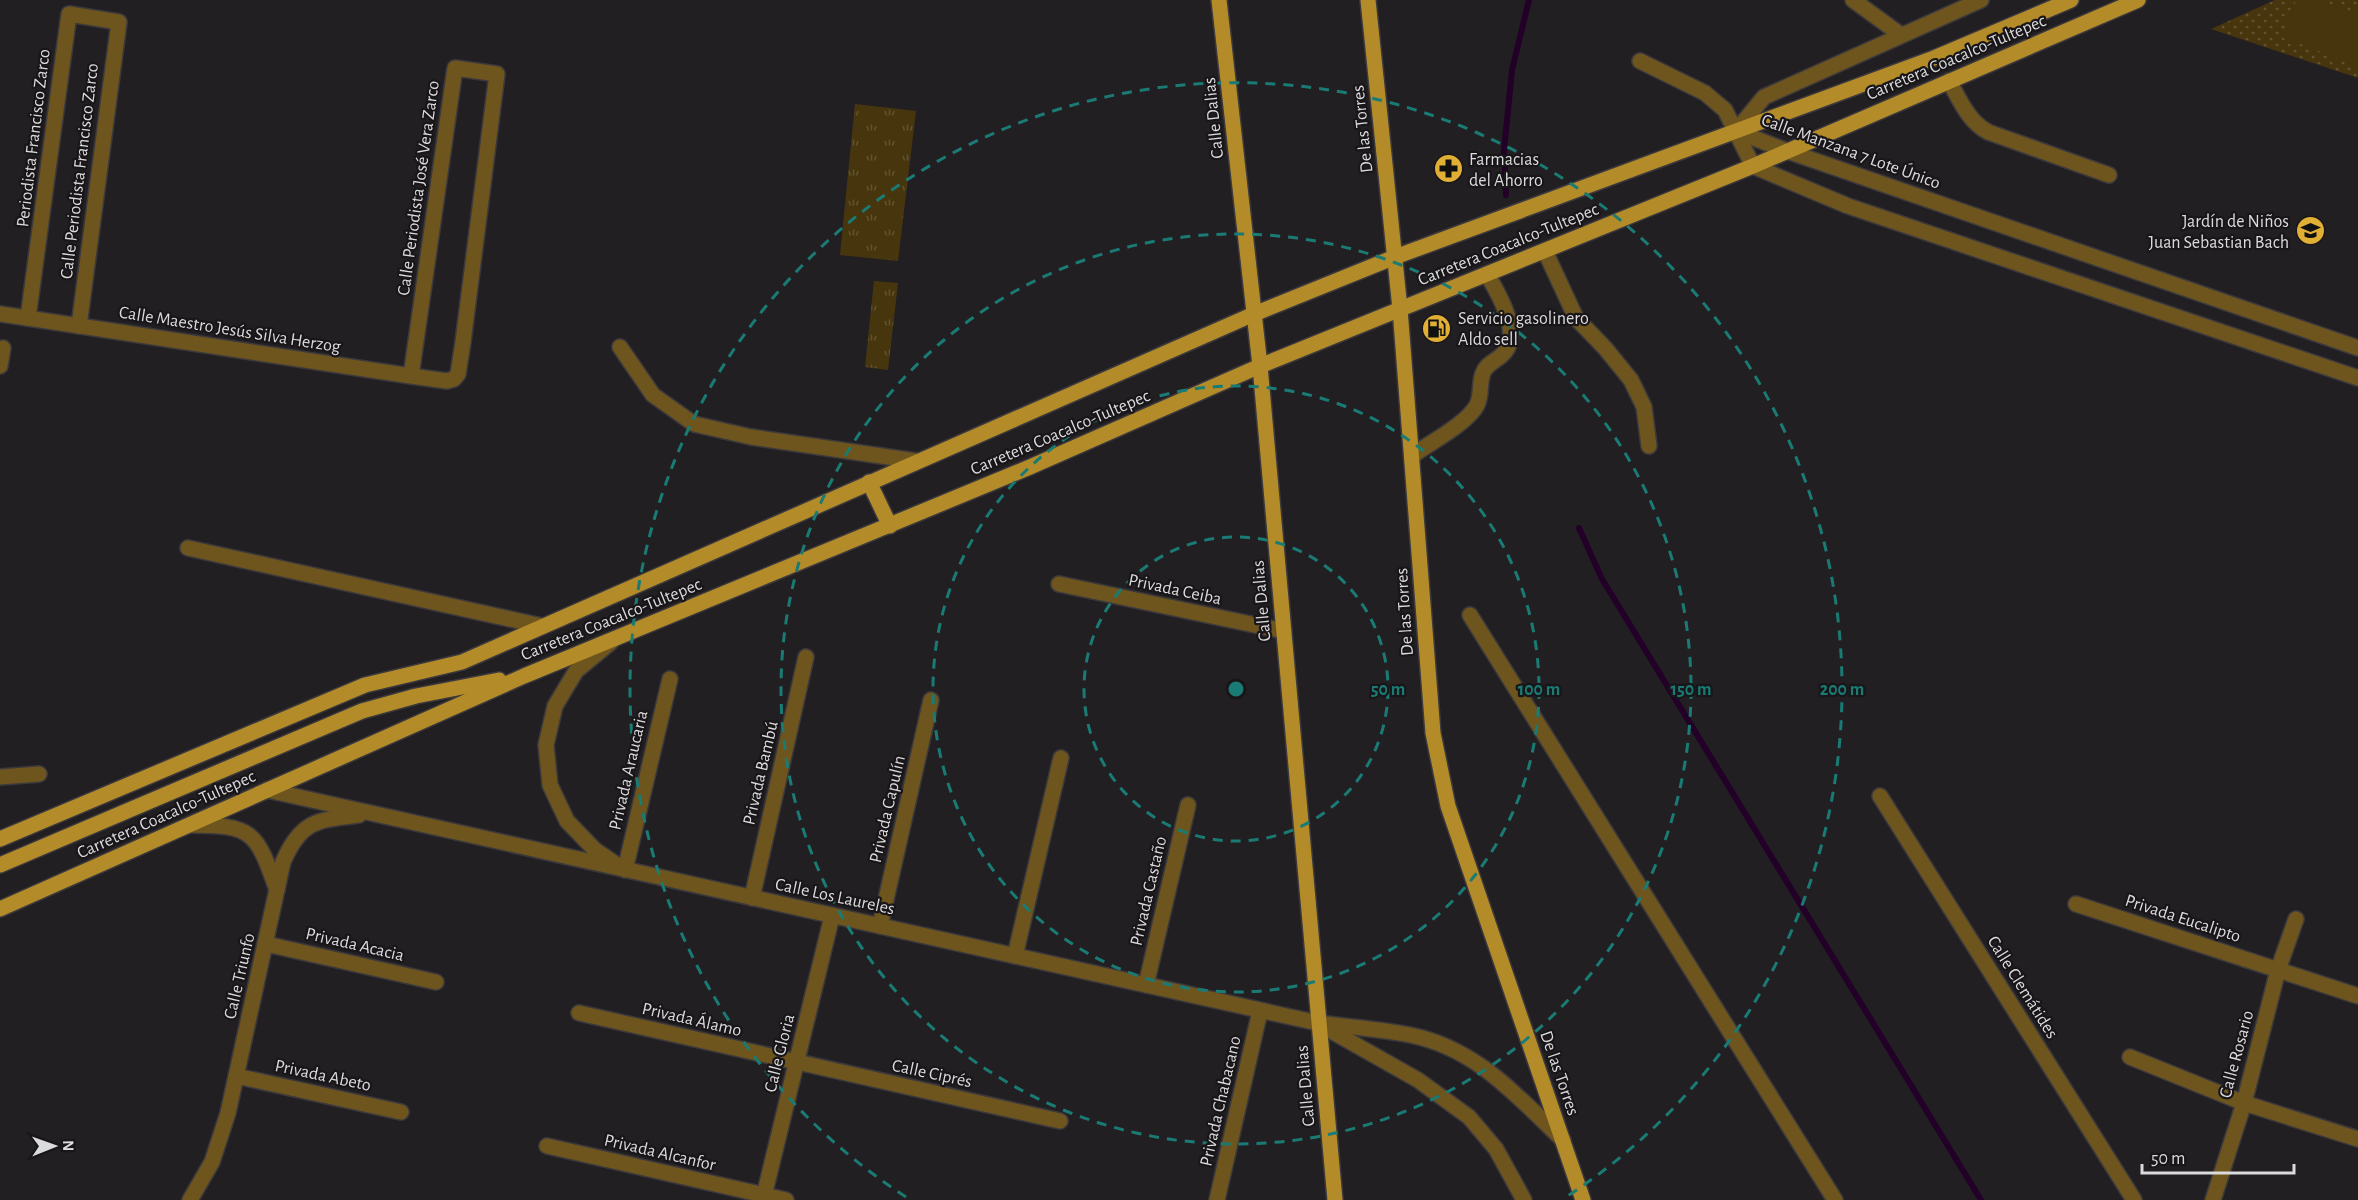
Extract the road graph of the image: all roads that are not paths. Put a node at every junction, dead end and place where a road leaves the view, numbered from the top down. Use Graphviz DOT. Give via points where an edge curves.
graph roads {
  1 [pos="1219,0"];
  2 [pos="1368,0"];
  3 [pos="1853,0"];
  4 [pos="1981,0"];
  5 [pos="2071,0"];
  6 [pos="2139,0"];
  7 [pos="119,22"];
  8 [pos="1901,34"];
  9 [pos="1640,61"];
  10 [pos="1949,81"];
  11 [pos="1736,131"];
  12 [pos="1787,151"];
  13 [pos="1752,166"];
  14 [pos="2109,175"];
  15 [pos="1545,250"];
  16 [pos="1395,257"];
  17 [pos="1487,274"];
  18 [pos="1400,309"];
  19 [pos="0,314"];
  20 [pos="1254,314"];
  21 [pos="28,318"];
  22 [pos="79,326"];
  23 [pos="620,347"];
  24 [pos="3,348"];
  25 [pos="2358,348"];
  26 [pos="0,366"];
  27 [pos="1260,366"];
  28 [pos="411,376"];
  29 [pos="2358,378"];
  30 [pos="454,379"];
  31 [pos="1649,446"];
  32 [pos="1412,456"];
  33 [pos="916,461"];
  34 [pos="869,482"];
  35 [pos="890,526"];
  36 [pos="188,548"];
  37 [pos="1059,584"];
  38 [pos="1470,615"];
  39 [pos="542,626"];
  40 [pos="1284,632"];
  41 [pos="616,638"];
  42 [pos="806,657"];
  43 [pos="524,676"];
  44 [pos="670,679"];
  45 [pos="932,700"];
  46 [pos="1061,758"];
  47 [pos="39,774"];
  48 [pos="0,777"];
  49 [pos="267,790"];
  50 [pos="1880,796"];
  51 [pos="1188,805"];
  52 [pos="373,814"];
  53 [pos="189,825"];
  54 [pos="0,839"];
  55 [pos="0,865"];
  56 [pos="625,870"];
  57 [pos="278,893"];
  58 [pos="752,898"];
  59 [pos="2076,904"];
  60 [pos="0,909"];
  61 [pos="832,916"];
  62 [pos="2296,919"];
  63 [pos="880,926"];
  64 [pos="266,944"];
  65 [pos="1016,956"];
  66 [pos="2278,970"];
  67 [pos="436,982"];
  68 [pos="1146,986"];
  69 [pos="2358,996"];
  70 [pos="1260,1011"];
  71 [pos="579,1013"];
  72 [pos="1318,1023"];
  73 [pos="2130,1057"];
  74 [pos="796,1063"];
  75 [pos="236,1076"];
  76 [pos="2244,1103"];
  77 [pos="401,1112"];
  78 [pos="1060,1121"];
  79 [pos="2358,1138"];
  80 [pos="1563,1140"];
  81 [pos="547,1146"];
  82 [pos="764,1198"];
  83 [pos="190,1200"];
  84 [pos="786,1200"];
  85 [pos="1217,1200"];
  86 [pos="1335,1200"];
  87 [pos="1524,1200"];
  88 [pos="1583,1200"];
  89 [pos="1835,1200"];
  90 [pos="2134,1200"];
  91 [pos="2213,1200"];
  1 -- 20 [label="main road, Calle Dalias"];
  2 -- 16 [label="main road, De las Torres"];
  3 -- 8 [label="street"];
  4 -- 8 [label="street"];
  5 -- 11 [label="main road, Carretera Coacalco-Tultepec" via="1935,58"];
  6 -- 10 [label="main road, Carretera Coacalco-Tultepec"];
  7 -- 21 [label="street, Periodista Francisco Zarco" via="69,14"];
  7 -- 22 [label="street, Calle Periodista Francisco Zarco"];
  8 -- 11 [label="street" via="1764,97"];
  9 -- 11 [label="street" via="1705,93 1725,110"];
  10 -- 12 [label="main road, Carretera Coacalco-Tultepec"];
  10 -- 14 [label="street" via="1970,118 1988,132"];
  11 -- 12 [label="street, Calle Manzana 7 Lote Único"];
  11 -- 13 [label="street, Calle Manzana 7 Lote Único"];
  11 -- 16 [label="main road, Carretera Coacalco-Tultepec"];
  12 -- 13 [label="main road, Carretera Coacalco-Tultepec"];
  12 -- 25 [label="street, Calle Manzana 7 Lote Único"];
  13 -- 15 [label="main road, Carretera Coacalco-Tultepec"];
  13 -- 29 [label="street" via="1848,206"];
  15 -- 17 [label="main road, Carretera Coacalco-Tultepec"];
  15 -- 31 [label="street" via="1576,318 1631,380 1644,407"];
  16 -- 18 [label="main road, De las Torres"];
  16 -- 20 [label="main road, Carretera Coacalco-Tultepec"];
  17 -- 18 [label="main road, Carretera Coacalco-Tultepec"];
  17 -- 32 [label="street" via="1510,325 1510,340 1504,353 1483,372 1478,404 1470,415"];
  18 -- 27 [label="main road, Carretera Coacalco-Tultepec"];
  18 -- 32 [label="main road, De las Torres"];
  19 -- 21 [label="street, Calle Maestro Jesús Silva Herzog"];
  20 -- 27 [label="main road, Calle Dalias"];
  20 -- 33 [label="main road, Carretera Coacalco-Tultepec"];
  21 -- 22 [label="street, Calle Maestro Jesús Silva Herzog"];
  22 -- 28 [label="street, Calle Maestro Jesús Silva Herzog"];
  23 -- 33 [label="street" via="653,394 694,424 751,437"];
  24 -- 26 [label="street"];
  27 -- 35 [label="main road, Carretera Coacalco-Tultepec"];
  27 -- 40 [label="main road, Calle Dalias"];
  28 -- 30 [label="street, Calle Maestro Jesús Silva Herzog"];
  28 -- 30 [label="street, Calle Periodista José Vera Zarco" via="455,68 497,74 460,363"];
  32 -- 80 [label="main road, De las Torres" via="1433,733 1448,806"];
  33 -- 34 [label="main road, Carretera Coacalco-Tultepec"];
  34 -- 35 [label="main road"];
  34 -- 39 [label="main road, Carretera Coacalco-Tultepec"];
  35 -- 41 [label="main road, Carretera Coacalco-Tultepec"];
  36 -- 39 [label="street"];
  37 -- 40 [label="street, Privada Ceiba"];
  38 -- 89 [label="street"];
  39 -- 54 [label="main road, Carretera Coacalco-Tultepec" via="462,662 366,685"];
  40 -- 72 [label="main road, Calle Dalias"];
  41 -- 43 [label="main road, Carretera Coacalco-Tultepec"];
  41 -- 56 [label="street, Calle Los Laureles" via="576,671 555,705 546,745 550,785 567,821 595,850"];
  42 -- 58 [label="street, Privada Bambú"];
  43 -- 49 [label="main road, Carretera Coacalco-Tultepec"];
  43 -- 55 [label="main road" via="416,696 362,711"];
  44 -- 56 [label="street, Privada Araucaria"];
  45 -- 63 [label="street, Privada Capulín"];
  46 -- 65 [label="street"];
  47 -- 48 [label="street"];
  49 -- 52 [label="street, Calle Triunfo"];
  49 -- 53 [label="main road, Carretera Coacalco-Tultepec"];
  50 -- 90 [label="street, Calle Clemátides"];
  51 -- 68 [label="street, Privada Castaño"];
  52 -- 56 [label="street, Calle Triunfo"];
  52 -- 57 [label="street, Calle Triunfo" via="325,820 300,832 283,862"];
  53 -- 57 [label="street" via="239,828 254,838"];
  53 -- 60 [label="main road, Carretera Coacalco-Tultepec"];
  56 -- 58 [label="street, Calle Los Laureles"];
  57 -- 64 [label="street, Calle Triunfo"];
  58 -- 61 [label="street, Calle Los Laureles"];
  59 -- 66 [label="street, Privada Eucalipto"];
  61 -- 63 [label="street, Calle Los Laureles"];
  61 -- 74 [label="street, Calle Gloria"];
  62 -- 66 [label="street, Calle Rosario"];
  63 -- 65 [label="street, Calle Los Laureles"];
  64 -- 67 [label="street, Privada Acacia"];
  64 -- 75 [label="street, Calle Triunfo"];
  65 -- 68 [label="street, Calle Los Laureles"];
  66 -- 69 [label="street, Privada Eucalipto"];
  66 -- 76 [label="street, Calle Rosario"];
  68 -- 70 [label="street, Calle Los Laureles"];
  70 -- 72 [label="street, Calle Los Laureles"];
  70 -- 85 [label="street, Privada Chabacano"];
  71 -- 74 [label="street, Privada Álamo"];
  72 -- 80 [label="street" via="1411,1035 1458,1051 1496,1075"];
  72 -- 86 [label="main road, Calle Dalias"];
  72 -- 87 [label="street" via="1418,1080 1468,1118 1496,1149"];
  73 -- 76 [label="street"];
  74 -- 78 [label="street, Calle Ciprés"];
  74 -- 82 [label="street, Calle Gloria"];
  75 -- 77 [label="street, Privada Abeto"];
  75 -- 83 [label="street, Calle Triunfo" via="212,1162"];
  76 -- 79 [label="street"];
  76 -- 91 [label="street, Calle Rosario"];
  80 -- 88 [label="main road, De las Torres"];
  81 -- 82 [label="street, Privada Alcanfor"];
  82 -- 84 [label="street, Privada Alcanfor"];
}
